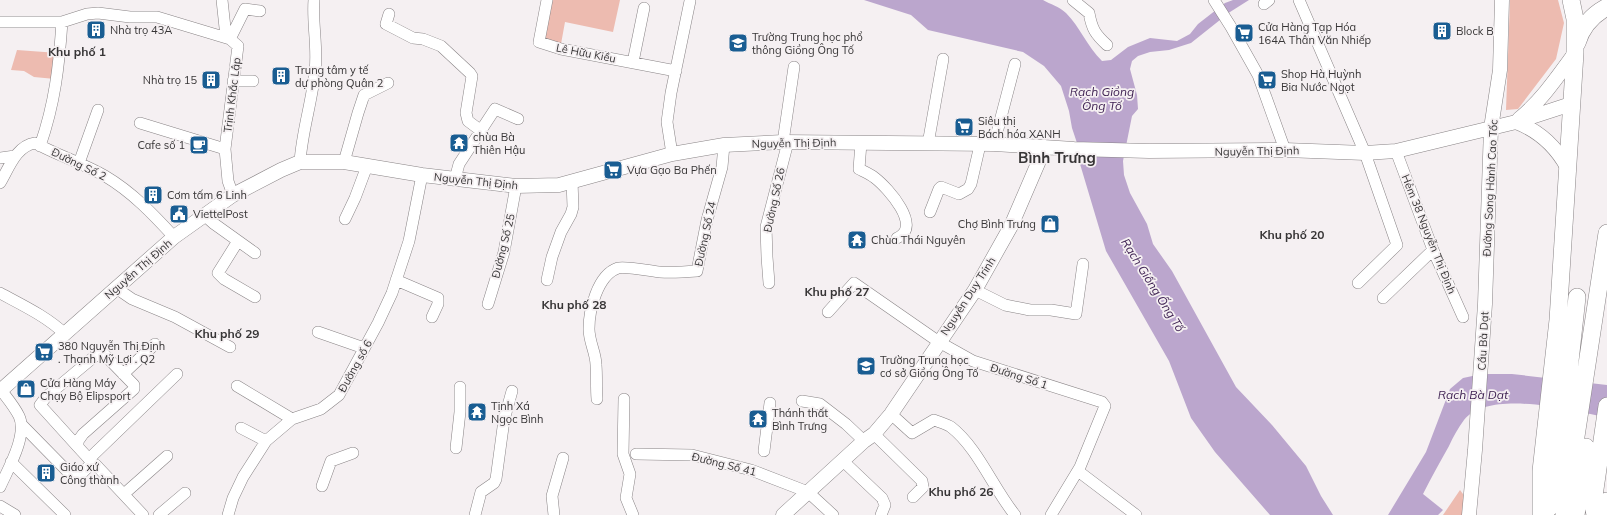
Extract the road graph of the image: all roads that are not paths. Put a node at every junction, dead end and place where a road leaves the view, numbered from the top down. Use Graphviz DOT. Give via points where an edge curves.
graph roads {
  1 [pos="222,0"];
  2 [pos="314,0"];
  3 [pos="546,0"];
  4 [pos="1073,0"];
  5 [pos="1299,0"];
  6 [pos="1502,0"];
  7 [pos="1571,0"];
  8 [pos="690,1"];
  9 [pos="1214,1"];
  10 [pos="1607,7"];
  11 [pos="644,8"];
  12 [pos="260,11"];
  13 [pos="388,14"];
  14 [pos="0,22"];
  15 [pos="62,22"];
  16 [pos="228,38"];
  17 [pos="1107,45"];
  18 [pos="1575,53"];
  19 [pos="943,59"];
  20 [pos="633,62"];
  21 [pos="1015,64"];
  22 [pos="794,67"];
  23 [pos="676,71"];
  24 [pos="234,81"];
  25 [pos="253,81"];
  26 [pos="388,83"];
  27 [pos="1571,104"];
  28 [pos="98,110"];
  29 [pos="518,119"];
  30 [pos="1516,122"];
  31 [pos="140,123"];
  32 [pos="1491,128"];
  33 [pos="480,130"];
  34 [pos="785,142"];
  35 [pos="861,142"];
  36 [pos="928,144"];
  37 [pos="987,144"];
  38 [pos="724,145"];
  39 [pos="40,146"];
  40 [pos="1045,147"];
  41 [pos="224,149"];
  42 [pos="1285,150"];
  43 [pos="1396,151"];
  44 [pos="1365,152"];
  45 [pos="672,154"];
  46 [pos="15,156"];
  47 [pos="0,158"];
  48 [pos="300,162"];
  49 [pos="344,162"];
  50 [pos="79,163"];
  51 [pos="367,166"];
  52 [pos="1567,167"];
  53 [pos="422,175"];
  54 [pos="455,179"];
  55 [pos="572,181"];
  56 [pos="0,183"];
  57 [pos="516,186"];
  58 [pos="233,195"];
  59 [pos="930,212"];
  60 [pos="204,214"];
  61 [pos="345,219"];
  62 [pos="1607,233"];
  63 [pos="174,237"];
  64 [pos="897,238"];
  65 [pos="238,241"];
  66 [pos="1433,250"];
  67 [pos="255,253"];
  68 [pos="1083,264"];
  69 [pos="396,280"];
  70 [pos="547,280"];
  71 [pos="769,282"];
  72 [pos="1358,283"];
  73 [pos="116,288"];
  74 [pos="975,290"];
  75 [pos="0,293"];
  76 [pos="255,297"];
  77 [pos="1576,297"];
  78 [pos="1383,298"];
  79 [pos="488,304"];
  80 [pos="1485,304"];
  81 [pos="1602,304"];
  82 [pos="828,312"];
  83 [pos="432,317"];
  84 [pos="1463,317"];
  85 [pos="318,332"];
  86 [pos="65,334"];
  87 [pos="939,342"];
  88 [pos="155,344"];
  89 [pos="230,347"];
  90 [pos="364,348"];
  91 [pos="123,374"];
  92 [pos="177,374"];
  93 [pos="237,386"];
  94 [pos="460,387"];
  95 [pos="0,390"];
  96 [pos="512,390"];
  97 [pos="597,399"];
  98 [pos="624,399"];
  99 [pos="802,401"];
  100 [pos="770,403"];
  101 [pos="1607,406"];
  102 [pos="891,414"];
  103 [pos="292,419"];
  104 [pos="21,424"];
  105 [pos="241,428"];
  106 [pos="1575,437"];
  107 [pos="869,438"];
  108 [pos="266,441"];
  109 [pos="78,447"];
  110 [pos="456,448"];
  111 [pos="764,451"];
  112 [pos="353,453"];
  113 [pos="636,454"];
  114 [pos="167,456"];
  115 [pos="563,458"];
  116 [pos="843,461"];
  117 [pos="11,462"];
  118 [pos="91,462"];
  119 [pos="1078,471"];
  120 [pos="322,486"];
  121 [pos="0,487"];
  122 [pos="808,492"];
  123 [pos="185,493"];
  124 [pos="124,494"];
  125 [pos="913,497"];
  126 [pos="1607,501"];
  127 [pos="0,506"];
  128 [pos="884,513"];
  129 [pos="15,515"];
  130 [pos="65,515"];
  131 [pos="143,515"];
  132 [pos="160,515"];
  133 [pos="228,515"];
  134 [pos="475,515"];
  135 [pos="554,515"];
  136 [pos="633,515"];
  137 [pos="783,515"];
  138 [pos="833,515"];
  139 [pos="1015,515"];
  140 [pos="1051,515"];
  141 [pos="1136,515"];
  142 [pos="1469,515"];
  143 [pos="1542,515"];
  144 [pos="1564,515"];
  145 [pos="1576,515"];
  146 [pos="1595,515"];
  147 [pos="1602,515"];
  1 -- 16 [label="street"];
  2 -- 48 [label="street" via="316,69 301,142"];
  3 -- 20 [label="street, Lê Hữu Kiều" via="538,42 561,49"];
  4 -- 17 [label="street" via="1089,13 1096,35"];
  5 -- 44 [label="street"];
  6 -- 32 [label="main road, Đường Song Hành Cao Tốc" via="1500,70"];
  7 -- 18 [label="highway" via="1575,19"];
  8 -- 23 [label="street"];
  9 -- 42 [label="street" via="1258,75"];
  10 -- 18 [label="highway" via="1586,24"];
  11 -- 20 [label="street"];
  12 -- 16 [label="street" via="245,9"];
  13 -- 33 [label="street" via="386,24 413,38 441,46 470,73 472,76 466,113 468,120"];
  14 -- 15 [label="street"];
  15 -- 16 [label="street" via="98,13 157,18"];
  15 -- 39 [label="street, Đường Số 2" via="60,62 53,104"];
  16 -- 24 [label="street, Trịnh Khắc Lập" via="238,46"];
  18 -- 27 [label="highway"];
  18 -- 30 [label="main road" via="1548,90"];
  19 -- 36 [label="street"];
  20 -- 23 [label="street, Lê Hữu Kiều"];
  21 -- 37 [label="street"];
  22 -- 34 [label="street, Đường Số 26"];
  23 -- 45 [label="street" via="667,122"];
  24 -- 25 [label="street"];
  24 -- 41 [label="street, Trịnh Khắc Lập"];
  26 -- 49 [label="street" via="364,95"];
  27 -- 30 [label="main road, Nguyễn Thị Định"];
  27 -- 52 [label="highway"];
  28 -- 50 [label="street"];
  29 -- 33 [label="street" via="495,109"];
  30 -- 32 [label="main road, Nguyễn Thị Định"];
  30 -- 52 [label="main road" via="1538,133 1559,152"];
  31 -- 41 [label="street"];
  32 -- 43 [label="main road, Nguyễn Thị Định"];
  32 -- 80 [label="main road, Đường Song Hành Cao Tốc"];
  33 -- 54 [label="street" via="458,164"];
  34 -- 35 [label="main road, Nguyễn Thị Định"];
  34 -- 38 [label="main road, Nguyễn Thị Định"];
  34 -- 71 [label="street, Đường Số 26" via="766,227"];
  35 -- 36 [label="main road, Nguyễn Thị Định"];
  35 -- 64 [label="street" via="859,169 883,185 907,220 906,232"];
  36 -- 37 [label="main road, Nguyễn Thị Định"];
  37 -- 40 [label="main road, Nguyễn Thị Định"];
  37 -- 59 [label="street" via="968,189 959,194 941,187"];
  38 -- 45 [label="main road, Nguyễn Thị Định"];
  38 -- 97 [label="street, Đường Số 24" via="722,167 707,220 697,271 662,272 618,268 601,282 592,306 589,329 596,364"];
  39 -- 46 [label="street" via="35,143 27,144"];
  39 -- 50 [label="street, Đường Số 2"];
  40 -- 42 [label="main road, Nguyễn Thị Định" via="1149,151"];
  40 -- 74 [label="main road, Nguyễn Duy Trinh" via="1011,226"];
  41 -- 58 [label="street, Trịnh Khắc Lập" via="228,181"];
  42 -- 44 [label="main road, Nguyễn Thị Định"];
  43 -- 44 [label="main road, Nguyễn Thị Định"];
  43 -- 66 [label="street, Hẻm 38 Nguyễn Thị Định"];
  44 -- 72 [label="street" via="1397,246"];
  45 -- 55 [label="main road, Nguyễn Thị Định"];
  46 -- 47 [label="street"];
  46 -- 56 [label="street"];
  48 -- 49 [label="main road, Nguyễn Thị Định"];
  48 -- 58 [label="main road, Nguyễn Thị Định"];
  49 -- 51 [label="main road, Nguyễn Thị Định"];
  50 -- 63 [label="street, Đường Số 2" via="125,189 154,214"];
  51 -- 53 [label="main road, Nguyễn Thị Định"];
  51 -- 61 [label="street"];
  52 -- 143 [label="highway" via="1558,320 1541,471"];
  53 -- 54 [label="main road, Nguyễn Thị Định"];
  53 -- 69 [label="street, Đường số 6" via="409,241"];
  54 -- 57 [label="main road, Nguyễn Thị Định"];
  55 -- 57 [label="main road, Nguyễn Thị Định" via="559,185"];
  55 -- 70 [label="street" via="573,207 552,257"];
  57 -- 79 [label="street, Đường Số 25" via="504,252"];
  58 -- 60 [label="main road, Nguyễn Thị Định"];
  60 -- 63 [label="main road, Nguyễn Thị Định"];
  60 -- 65 [label="street"];
  62 -- 81 [label="highway"];
  63 -- 73 [label="main road, Nguyễn Thị Định"];
  65 -- 67 [label="street"];
  65 -- 76 [label="street" via="218,273"];
  66 -- 78 [label="street"];
  66 -- 84 [label="street, Hẻm 38 Nguyễn Thị Định"];
  68 -- 74 [label="street" via="1076,314 1005,305"];
  69 -- 83 [label="street" via="438,298"];
  69 -- 90 [label="street, Đường số 6" via="378,323"];
  73 -- 86 [label="main road, Nguyễn Thị Định"];
  73 -- 89 [label="street" via="132,299 175,317"];
  74 -- 87 [label="main road, Nguyễn Duy Trinh"];
  75 -- 86 [label="street" via="56,325"];
  77 -- 106 [label="highway"];
  80 -- 142 [label="main road, Cầu Bà Dạt"];
  81 -- 106 [label="highway"];
  82 -- 87 [label="street, Đường Số 1" via="854,283"];
  85 -- 90 [label="street"];
  86 -- 95 [label="main road, Nguyễn Thị Định"];
  87 -- 102 [label="main road, Nguyễn Duy Trinh"];
  87 -- 119 [label="street, Đường Số 1" via="973,361 1102,402 1105,406"];
  88 -- 91 [label="street"];
  90 -- 103 [label="street, Đường số 6" via="339,395 321,409"];
  91 -- 109 [label="street" via="134,389 83,434 78,441"];
  91 -- 109 [label="street" via="101,351 42,401 40,405"];
  92 -- 118 [label="street"];
  93 -- 103 [label="street"];
  94 -- 110 [label="street"];
  95 -- 104 [label="street" via="20,417"];
  96 -- 134 [label="street" via="504,420 496,479 480,492"];
  98 -- 136 [label="street" via="623,454 630,474 626,498"];
  99 -- 107 [label="street" via="820,404"];
  100 -- 111 [label="street"];
  101 -- 146 [label="highway" via="1593,502"];
  102 -- 107 [label="main road, Nguyễn Duy Trinh"];
  102 -- 139 [label="street" via="912,433 934,420 950,426 969,443 987,475"];
  103 -- 108 [label="street, Đường số 6"];
  104 -- 117 [label="street" via="18,446"];
  104 -- 118 [label="street" via="73,477 81,474"];
  105 -- 108 [label="street"];
  106 -- 143 [label="highway" via="1552,504"];
  106 -- 144 [label="highway"];
  106 -- 145 [label="highway"];
  107 -- 116 [label="main road, Nguyễn Duy Trinh"];
  107 -- 125 [label="street" via="922,481 923,487"];
  108 -- 133 [label="street, Đường số 6" via="243,477"];
  109 -- 118 [label="street"];
  112 -- 120 [label="street" via="332,461"];
  113 -- 122 [label="street, Đường Số 41" via="692,455 751,470"];
  114 -- 124 [label="street"];
  115 -- 135 [label="street" via="552,496"];
  116 -- 122 [label="main road, Nguyễn Duy Trinh"];
  116 -- 128 [label="street" via="882,498 885,502"];
  117 -- 121 [label="street"];
  117 -- 130 [label="street"];
  118 -- 124 [label="street"];
  119 -- 140 [label="street"];
  119 -- 141 [label="street"];
  122 -- 137 [label="main road, Nguyễn Duy Trinh"];
  122 -- 138 [label="street"];
  123 -- 132 [label="street"];
  124 -- 131 [label="street"];
  126 -- 147 [label="highway"];
  127 -- 129 [label="street"];
}
